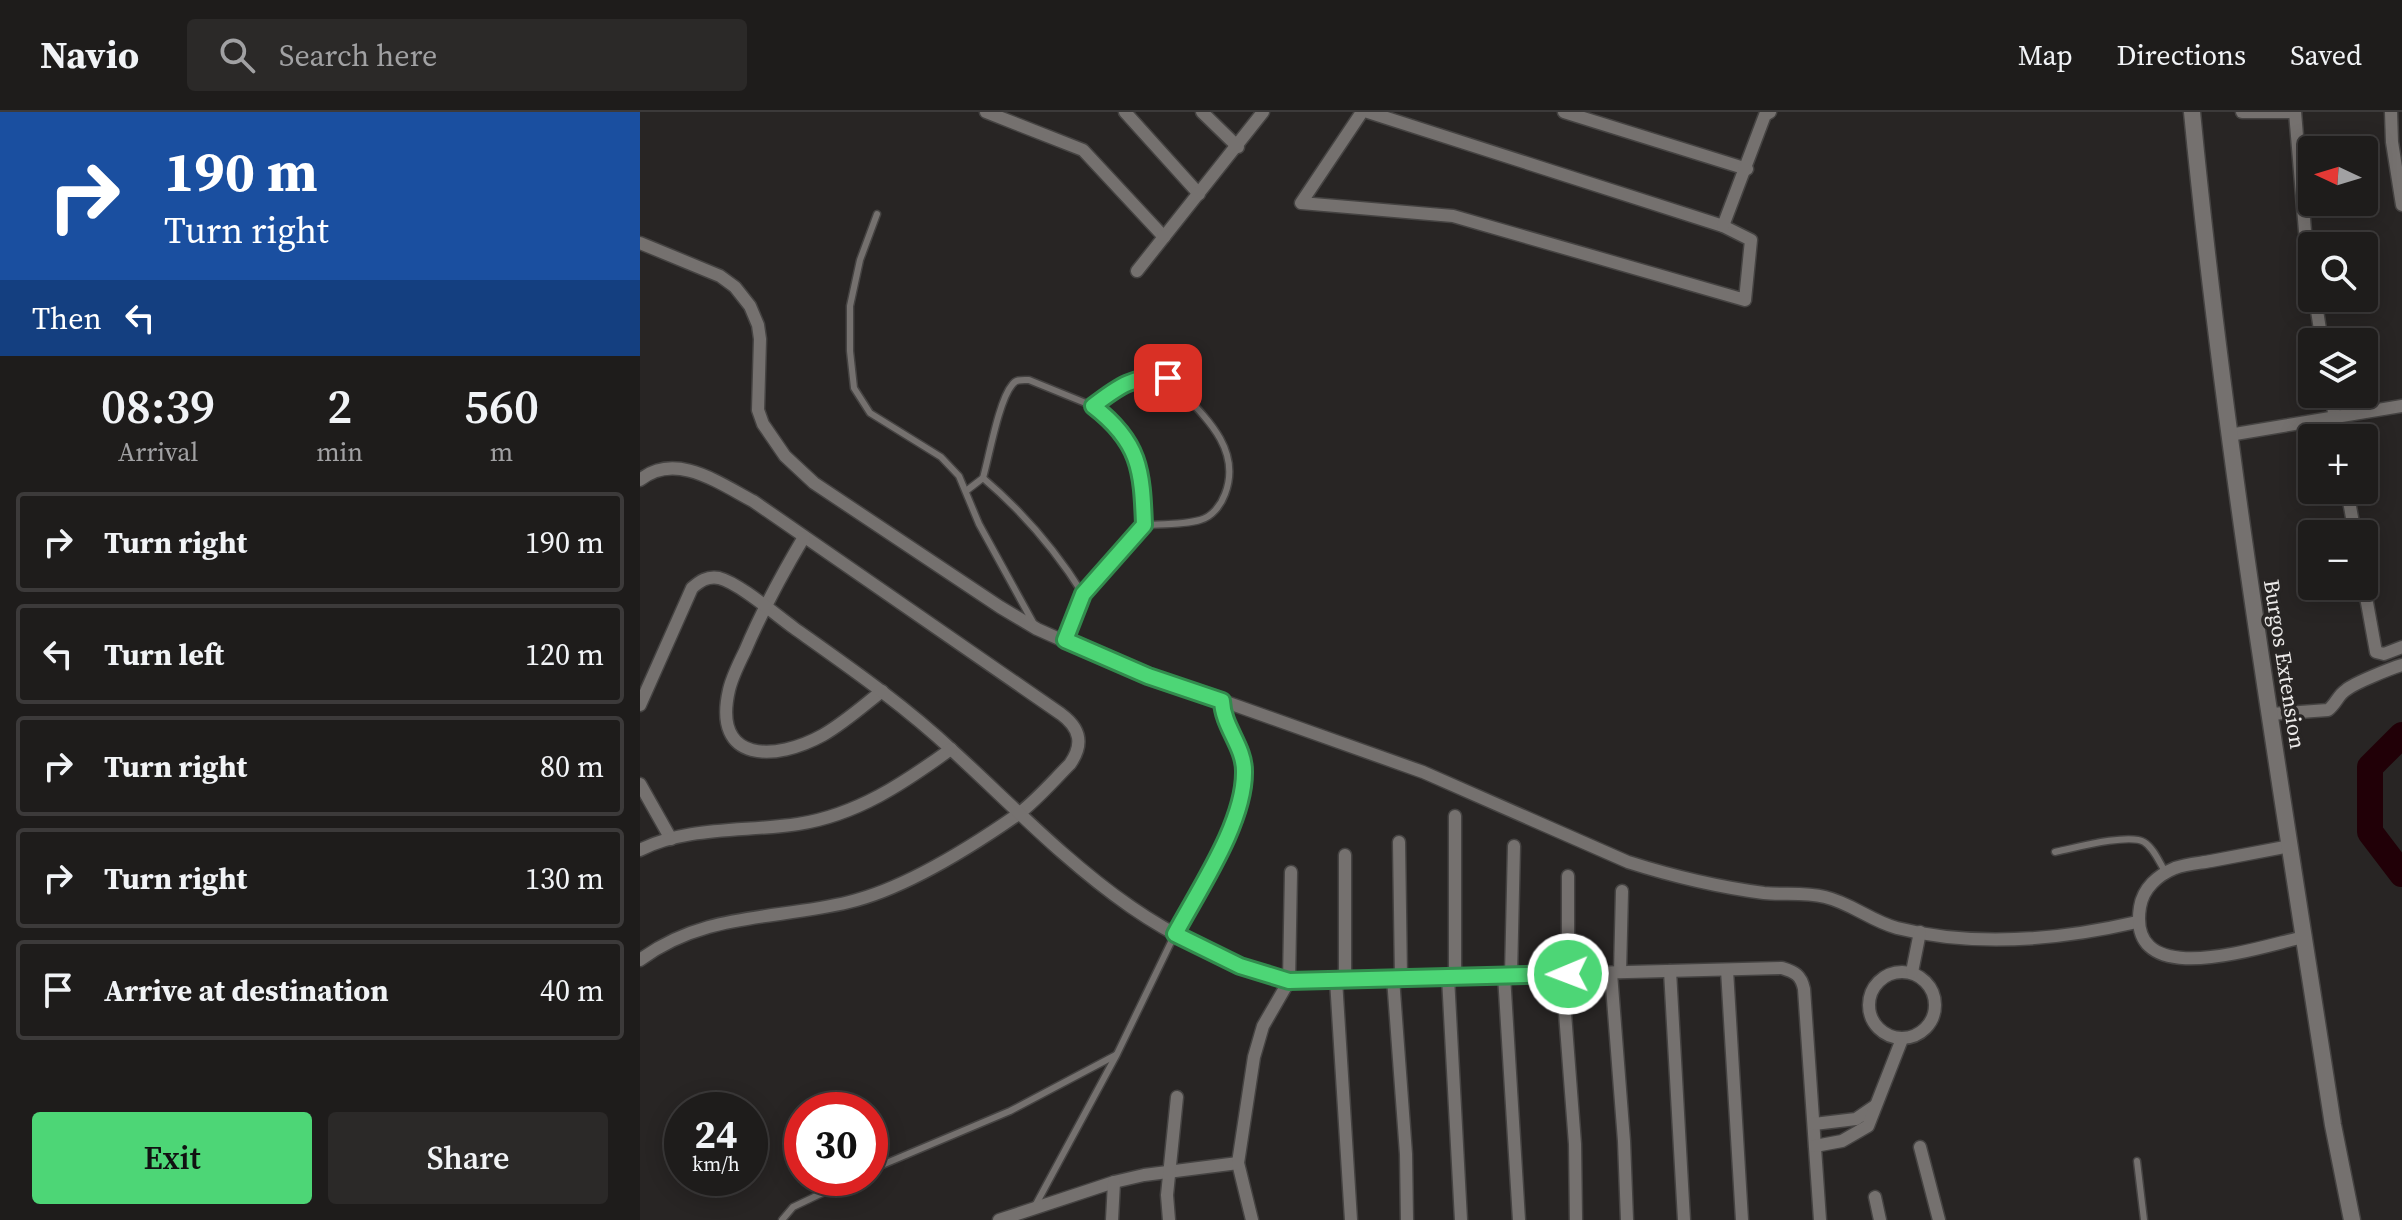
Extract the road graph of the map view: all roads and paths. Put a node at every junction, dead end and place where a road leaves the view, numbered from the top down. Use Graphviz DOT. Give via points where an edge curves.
graph roads {
  1 [pos="986,112"];
  2 [pos="1125,112"];
  3 [pos="1202,112"];
  4 [pos="1263,112"];
  5 [pos="1365,112"];
  6 [pos="1564,112"];
  7 [pos="2192,112"];
  8 [pos="2242,112"];
  9 [pos="2295,112"];
  10 [pos="2391,112"];
  11 [pos="1763,113"];
  12 [pos="1238,147"];
  13 [pos="1747,169"];
  14 [pos="1199,194"];
  15 [pos="2402,205"];
  16 [pos="877,214"];
  17 [pos="1723,226"];
  18 [pos="2305,232"];
  19 [pos="1164,237"];
  20 [pos="640,243"];
  21 [pos="1137,271"];
  22 [pos="1093,406"];
  23 [pos="2402,406"];
  24 [pos="2333,408"];
  25 [pos="2335,417"];
  26 [pos="2336,424"];
  27 [pos="2229,435"];
  28 [pos="983,478"];
  29 [pos="640,480"];
  30 [pos="966,491"];
  31 [pos="1144,525"];
  32 [pos="804,537"];
  33 [pos="1083,594"];
  34 [pos="2367,600"];
  35 [pos="764,606"];
  36 [pos="1037,629"];
  37 [pos="1065,640"];
  38 [pos="2402,647"];
  39 [pos="2402,665"];
  40 [pos="882,691"];
  41 [pos="1222,701"];
  42 [pos="640,705"];
  43 [pos="2271,714"];
  44 [pos="951,749"];
  45 [pos="640,784"];
  46 [pos="1019,813"];
  47 [pos="1455,816"];
  48 [pos="671,839"];
  49 [pos="1399,842"];
  50 [pos="1514,846"];
  51 [pos="2290,846"];
  52 [pos="640,850"];
  53 [pos="2055,852"];
  54 [pos="1345,855"];
  55 [pos="1291,872"];
  56 [pos="2166,873"];
  57 [pos="1568,876"];
  58 [pos="1622,891"];
  59 [pos="2137,922"];
  60 [pos="1920,932"];
  61 [pos="1175,934"];
  62 [pos="2304,937"];
  63 [pos="640,960"];
  64 [pos="1727,970"];
  65 [pos="1670,971"];
  66 [pos="1616,972"];
  67 [pos="1912,972"];
  68 [pos="1565,974"];
  69 [pos="1507,975"];
  70 [pos="1451,977"];
  71 [pos="1397,978"];
  72 [pos="1341,980"];
  73 [pos="1289,981"];
  74 [pos="1902,1039"];
  75 [pos="1117,1054"];
  76 [pos="1177,1097"];
  77 [pos="1875,1106"];
  78 [pos="1814,1124"];
  79 [pos="1815,1146"];
  80 [pos="1920,1147"];
  81 [pos="2137,1161"];
  82 [pos="888,1162"];
  83 [pos="1238,1163"];
  84 [pos="1170,1171"];
  85 [pos="1114,1182"];
  86 [pos="816,1196"];
  87 [pos="1875,1197"];
  88 [pos="1037,1215"];
  89 [pos="782,1220"];
  90 [pos="999,1220"];
  91 [pos="1112,1220"];
  92 [pos="1169,1220"];
  93 [pos="1252,1220"];
  94 [pos="1351,1220"];
  95 [pos="1407,1220"];
  96 [pos="1461,1220"];
  97 [pos="1519,1220"];
  98 [pos="1576,1220"];
  99 [pos="1627,1220"];
  100 [pos="1684,1220"];
  101 [pos="1742,1220"];
  102 [pos="1820,1220"];
  103 [pos="1880,1220"];
  104 [pos="1939,1220"];
  105 [pos="2144,1220"];
  106 [pos="2352,1220"];
  1 -- 19 [label="street" via="1083,150"];
  2 -- 14 [label="street"];
  3 -- 12 [label="street"];
  4 -- 12 [label="street"];
  5 -- 17 [label="street"];
  5 -- 17 [label="street" via="1301,203 1453,216 1745,300 1751,240"];
  6 -- 13 [label="street"];
  7 -- 27 [label="main road, Burgos Extension"];
  8 -- 9 [label="street"];
  9 -- 18 [label="street"];
  10 -- 15 [label="street"];
  11 -- 13 [label="street"];
  12 -- 14 [label="street"];
  13 -- 17 [label="street"];
  14 -- 19 [label="street"];
  16 -- 30 [label="lane" via="850,306 854,388 870,413 941,457"];
  19 -- 21 [label="street"];
  20 -- 36 [label="street" via="720,276 750,306 760,339 758,410 774,440 803,473"];
  22 -- 28 [label="lane" via="1029,380 1012,384"];
  22 -- 31 [label="lane" via="1131,445 1143,481"];
  22 -- 31 [label="lane" via="1131,381 1168,378 1214,427 1229,456 1230,480 1213,513 1201,520"];
  23 -- 25 [label="street"];
  24 -- 25 [label="street"];
  25 -- 26 [label="street"];
  25 -- 27 [label="street"];
  27 -- 43 [label="main road, Burgos Extension"];
  28 -- 30 [label="lane"];
  28 -- 33 [label="lane" via="1013,503"];
  29 -- 32 [label="street" via="666,467 706,476"];
  30 -- 36 [label="lane"];
  31 -- 33 [label="lane"];
  32 -- 35 [label="street"];
  32 -- 46 [label="street" via="1074,724 1077,755"];
  33 -- 37 [label="lane"];
  34 -- 38 [label="street" via="2376,652"];
  35 -- 40 [label="street"];
  35 -- 40 [label="street" via="729,688 728,730 735,743 748,750 794,746 822,736"];
  35 -- 42 [label="street" via="720,578 700,581 692,588"];
  36 -- 37 [label="street"];
  37 -- 41 [label="street"];
  39 -- 43 [label="street" via="2359,681 2328,710"];
  40 -- 44 [label="street"];
  41 -- 60 [label="street" via="1423,772 1639,865 1732,888 1823,896 1879,922"];
  41 -- 61 [label="street" via="1223,716 1240,751 1243,784 1229,832"];
  43 -- 51 [label="main road, Burgos Extension"];
  44 -- 46 [label="street"];
  44 -- 48 [label="street" via="885,793 830,817"];
  45 -- 48 [label="street"];
  46 -- 61 [label="street" via="1089,875"];
  46 -- 63 [label="street" via="885,892 813,910 703,926"];
  47 -- 70 [label="street"];
  48 -- 52 [label="street"];
  49 -- 71 [label="street"];
  50 -- 69 [label="street"];
  51 -- 56 [label="street"];
  51 -- 62 [label="main road, Burgos Extension"];
  53 -- 56 [label="lane" via="2142,840"];
  54 -- 72 [label="street"];
  55 -- 73 [label="street"];
  56 -- 59 [label="street" via="2148,886"];
  57 -- 68 [label="street"];
  58 -- 66 [label="street"];
  59 -- 60 [label="street" via="2032,941"];
  59 -- 62 [label="street" via="2147,945 2165,957 2186,960"];
  60 -- 67 [label="street"];
  61 -- 73 [label="street" via="1240,966"];
  61 -- 75 [label="lane"];
  62 -- 106 [label="main road, Burgos Extension"];
  64 -- 65 [label="street"];
  64 -- 78 [label="street" via="1782,968 1801,977"];
  64 -- 101 [label="street"];
  65 -- 66 [label="street"];
  65 -- 100 [label="street"];
  66 -- 68 [label="street"];
  66 -- 99 [label="street"];
  67 -- 74 [label="street" via="1933,989 1936,1011 1928,1027"];
  67 -- 74 [label="street" via="1881,978 1869,1001 1874,1024 1884,1034"];
  68 -- 69 [label="street"];
  68 -- 98 [label="street"];
  69 -- 70 [label="street"];
  69 -- 97 [label="street"];
  70 -- 71 [label="street"];
  70 -- 96 [label="street"];
  71 -- 72 [label="street"];
  71 -- 95 [label="street"];
  72 -- 73 [label="street"];
  72 -- 94 [label="street"];
  73 -- 83 [label="street" via="1263,1026 1254,1057"];
  74 -- 77 [label="street"];
  75 -- 82 [label="lane" via="1010,1111"];
  75 -- 88 [label="lane"];
  76 -- 84 [label="street"];
  77 -- 78 [label="street" via="1856,1119"];
  77 -- 79 [label="street" via="1868,1126 1857,1134"];
  78 -- 79 [label="street"];
  79 -- 102 [label="street"];
  80 -- 104 [label="street"];
  81 -- 105 [label="lane"];
  83 -- 84 [label="street"];
  83 -- 93 [label="street"];
  84 -- 85 [label="street"];
  84 -- 92 [label="street"];
  85 -- 88 [label="street"];
  85 -- 91 [label="street"];
  86 -- 89 [label="lane" via="793,1207"];
  87 -- 103 [label="street"];
  88 -- 90 [label="street"];
}
